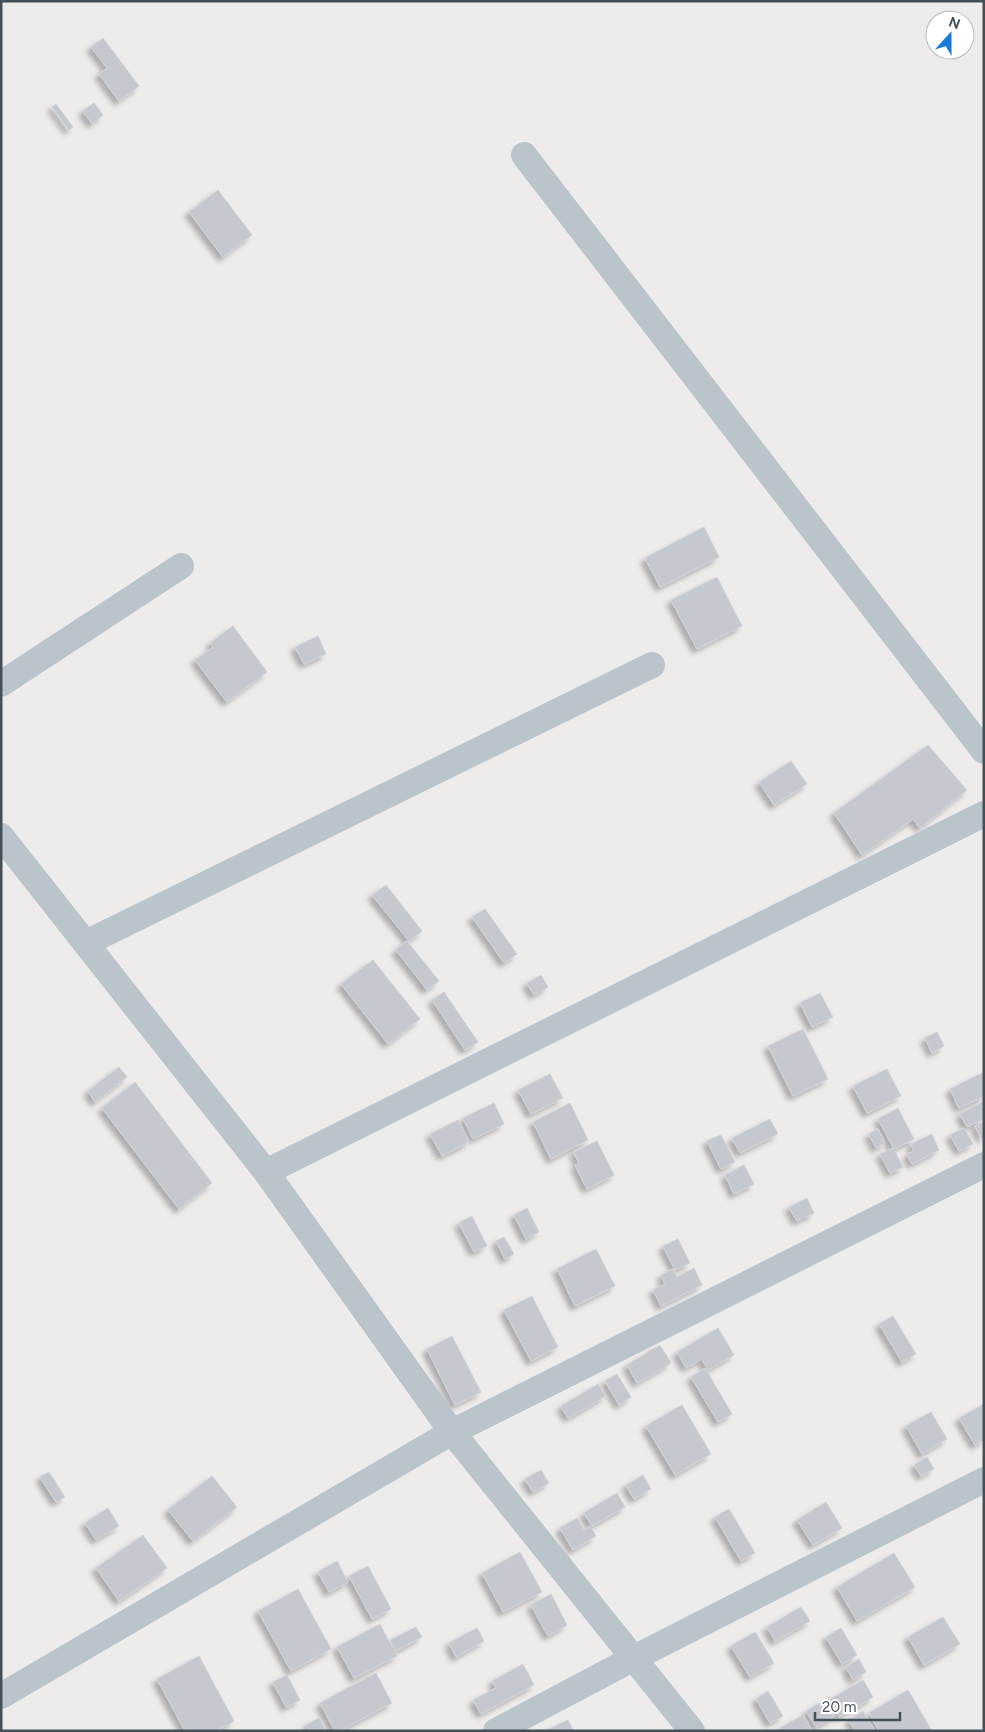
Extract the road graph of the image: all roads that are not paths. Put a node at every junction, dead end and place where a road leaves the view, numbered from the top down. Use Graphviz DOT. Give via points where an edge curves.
graph roads {
  1 [pos="524,155"];
  2 [pos="180,566"];
  3 [pos="652,665"];
  4 [pos="1,684"];
  5 [pos="984,751"];
  6 [pos="984,814"];
  7 [pos="1,836"];
  8 [pos="86,944"];
  9 [pos="984,1165"];
  10 [pos="266,1172"];
  11 [pos="452,1432"];
  12 [pos="984,1480"];
  13 [pos="634,1658"];
  14 [pos="1,1696"];
  15 [pos="496,1731"];
  16 [pos="692,1731"];
  1 -- 5 [label="street"];
  2 -- 4 [label="street"];
  3 -- 8 [label="street"];
  6 -- 10 [label="street"];
  7 -- 8 [label="street"];
  8 -- 10 [label="street"];
  9 -- 11 [label="street"];
  10 -- 11 [label="street"];
  11 -- 13 [label="street"];
  11 -- 14 [label="street"];
  12 -- 13 [label="street"];
  13 -- 15 [label="street"];
  13 -- 16 [label="street"];
}
